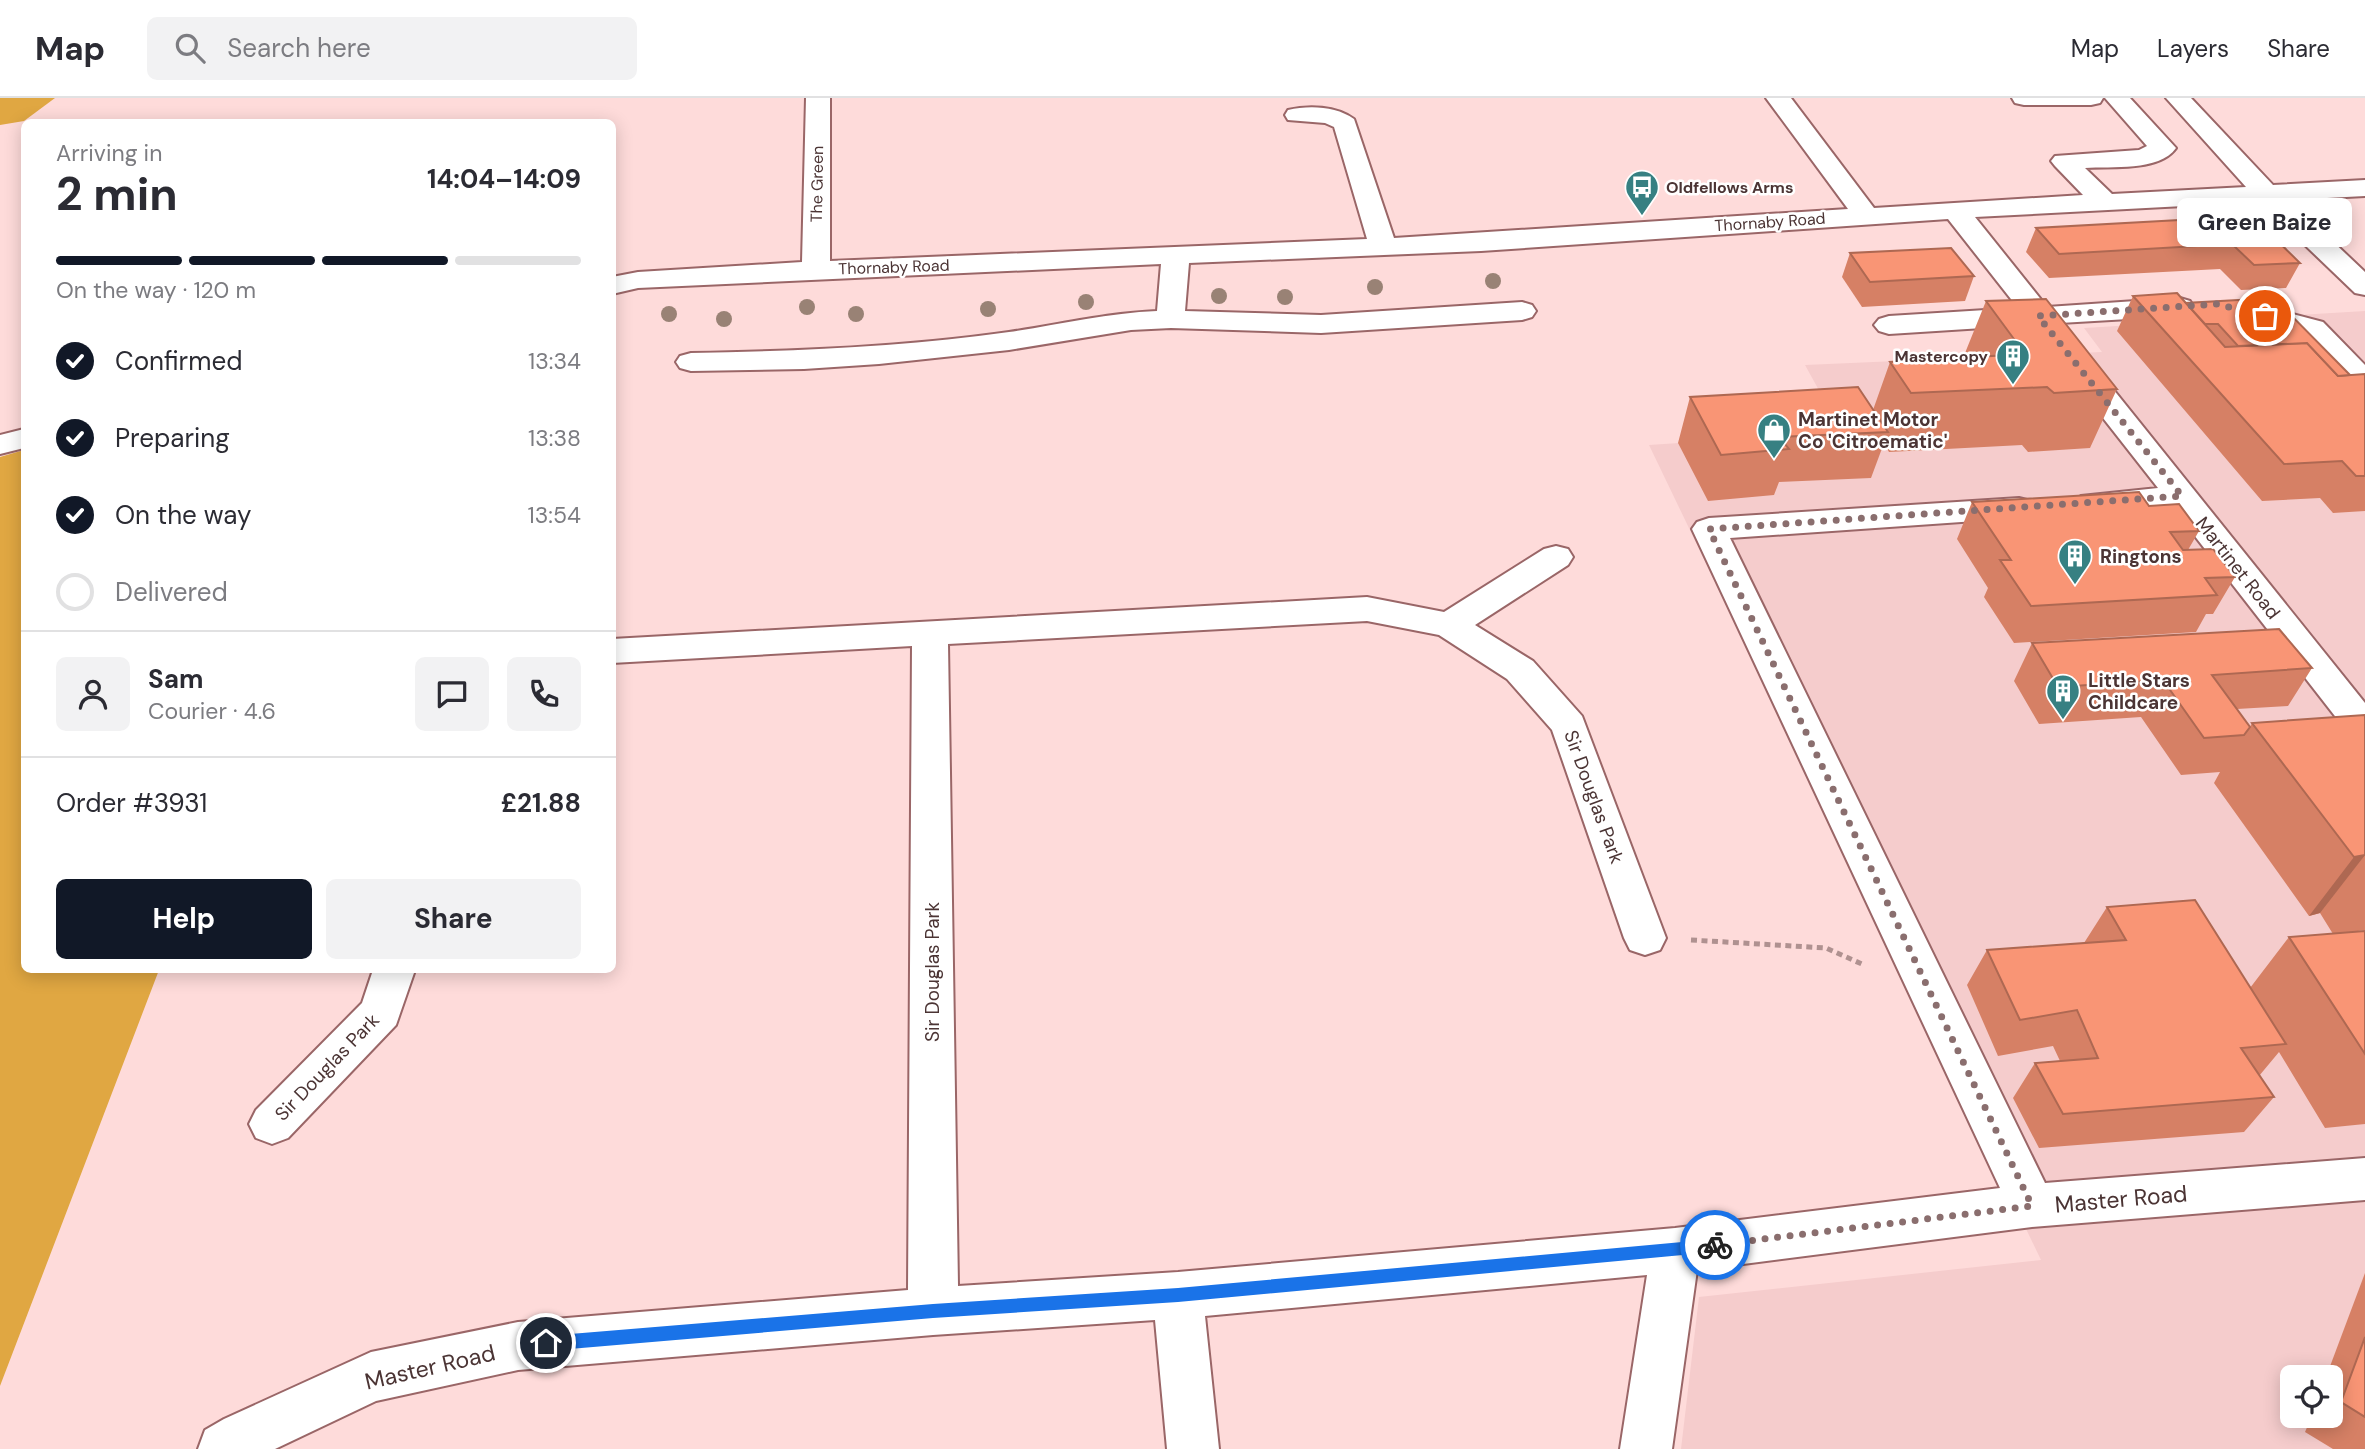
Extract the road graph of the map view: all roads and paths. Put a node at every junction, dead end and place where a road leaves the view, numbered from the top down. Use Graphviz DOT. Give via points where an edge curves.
graph roads {
  1 [pos="818,98"];
  2 [pos="1777,98"];
  3 [pos="2024,98"];
  4 [pos="2091,98"];
  5 [pos="2117,98"];
  6 [pos="2178,98"];
  7 [pos="1297,115"];
  8 [pos="2365,188"];
  9 [pos="2265,192"];
  10 [pos="2105,202"];
  11 [pos="1955,210"];
  12 [pos="1867,216"];
  13 [pos="1383,247"];
  14 [pos="1175,256"];
  15 [pos="816,270"];
  16 [pos="616,285"];
  17 [pos="2365,287"];
  18 [pos="1522,311"];
  19 [pos="2038,316"];
  20 [pos="1171,319"];
  21 [pos="1889,325"];
  22 [pos="691,362"];
  23 [pos="2359,376"];
  24 [pos="21,439"];
  25 [pos="0,445"];
  26 [pos="2182,496"];
  27 [pos="1556,557"];
  28 [pos="1449,625"];
  29 [pos="930,633"];
  30 [pos="616,652"];
  31 [pos="2365,729"];
  32 [pos="1645,937"];
  33 [pos="1869,967"];
  34 [pos="393,973"];
  35 [pos="272,1124"];
  36 [pos="2365,1179"];
  37 [pos="2032,1206"];
  38 [pos="1675,1250"];
  39 [pos="1178,1295"];
  40 [pos="933,1311"];
  41 [pos="224,1449"];
  42 [pos="1194,1449"];
  43 [pos="1646,1449"];
  1 -- 15 [label="street, The Green"];
  2 -- 12 [label="street"];
  3 -- 4 [label="street"];
  5 -- 10 [label="street" via="2163,148 2144,157 2064,161"];
  6 -- 9 [label="street"];
  7 -- 13 [label="street" via="1337,117 1345,124"];
  8 -- 9 [label="street, Thornaby Road"];
  9 -- 10 [label="street, Thornaby Road"];
  9 -- 17 [label="street"];
  10 -- 11 [label="street, Thornaby Road"];
  11 -- 12 [label="street, Thornaby Road"];
  11 -- 19 [label="street, Martinet Road"];
  12 -- 13 [label="street, Thornaby Road"];
  13 -- 14 [label="street, Thornaby Road"];
  14 -- 15 [label="street, Thornaby Road"];
  14 -- 20 [label="street"];
  15 -- 16 [label="street, Thornaby Road"];
  18 -- 20 [label="street" via="1321,324"];
  19 -- 21 [label="street"];
  19 -- 23 [label="street" via="2216,306 2312,328"];
  19 -- 26 [label="street, Martinet Road"];
  20 -- 22 [label="street" via="879,355"];
  24 -- 25 [label="street"];
  26 -- 31 [label="street, Martinet Road"];
  26 -- 37 [label="street" via="1709,529"];
  27 -- 28 [label="street"];
  28 -- 29 [label="street, Sir Douglas Park" via="1367,610"];
  28 -- 32 [label="street, Sir Douglas Park" via="1520,670 1569,725"];
  29 -- 30 [label="street, Sir Douglas Park"];
  29 -- 40 [label="street, Sir Douglas Park"];
  32 -- 33 [label="path" via="1826,948"];
  34 -- 35 [label="street, Sir Douglas Park" via="381,1012"];
  36 -- 37 [label="street, Master Road"];
  37 -- 38 [label="street, Master Road"];
  38 -- 39 [label="street, Master Road"];
  38 -- 43 [label="street"];
  39 -- 40 [label="street, Master Road"];
  39 -- 42 [label="street"];
  40 -- 41 [label="street, Master Road" via="518,1346 371,1377"];
}
